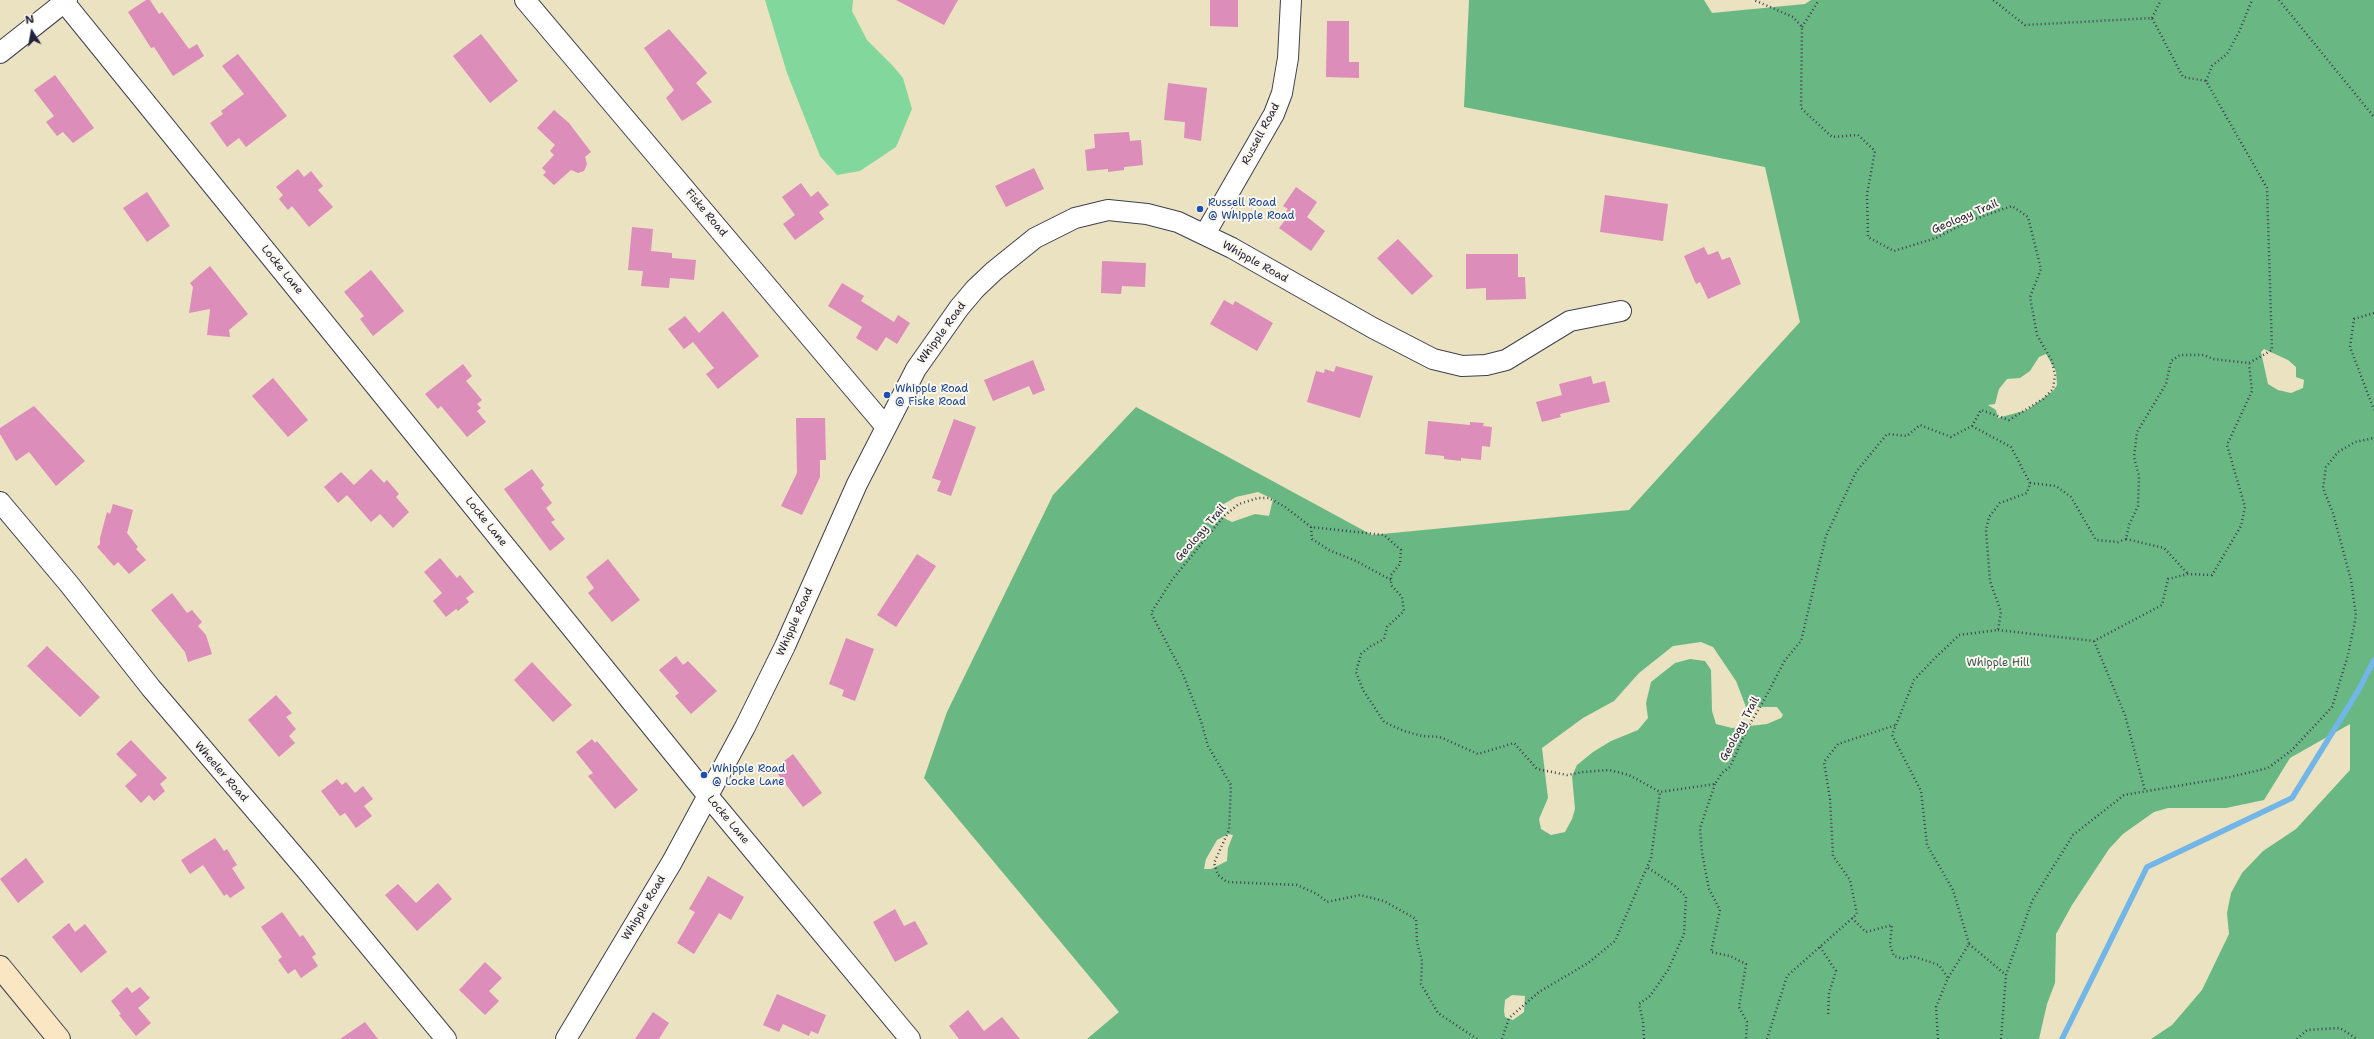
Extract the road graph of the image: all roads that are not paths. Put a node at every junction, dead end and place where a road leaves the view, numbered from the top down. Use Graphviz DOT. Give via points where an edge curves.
graph roads {
  1 [pos="525,0"];
  2 [pos="1290,0"];
  3 [pos="66,1"];
  4 [pos="0,53"];
  5 [pos="1205,234"];
  6 [pos="1621,311"];
  7 [pos="886,427"];
  8 [pos="0,502"];
  9 [pos="708,796"];
  10 [pos="0,967"];
  11 [pos="60,1039"];
  12 [pos="446,1039"];
  13 [pos="566,1039"];
  14 [pos="910,1039"];
  1 -- 7 [label="street, Fiske Road"];
  2 -- 5 [label="street, Russell Road" via="1288,58 1282,93 1274,114"];
  3 -- 4 [label="street"];
  3 -- 9 [label="street, Locke Lane"];
  5 -- 6 [label="street, Whipple Road" via="1433,359 1462,366 1486,366 1506,360 1570,321"];
  5 -- 7 [label="street, Whipple Road" via="1163,218 1117,210 1087,214 1049,230 994,271 959,308 916,369"];
  7 -- 9 [label="street, Whipple Road" via="857,484 785,646"];
  8 -- 12 [label="street, Wheeler Road" via="151,688"];
  9 -- 13 [label="street, Whipple Road"];
  9 -- 14 [label="street, Locke Lane"];
  10 -- 11 [label="main road"];
}
